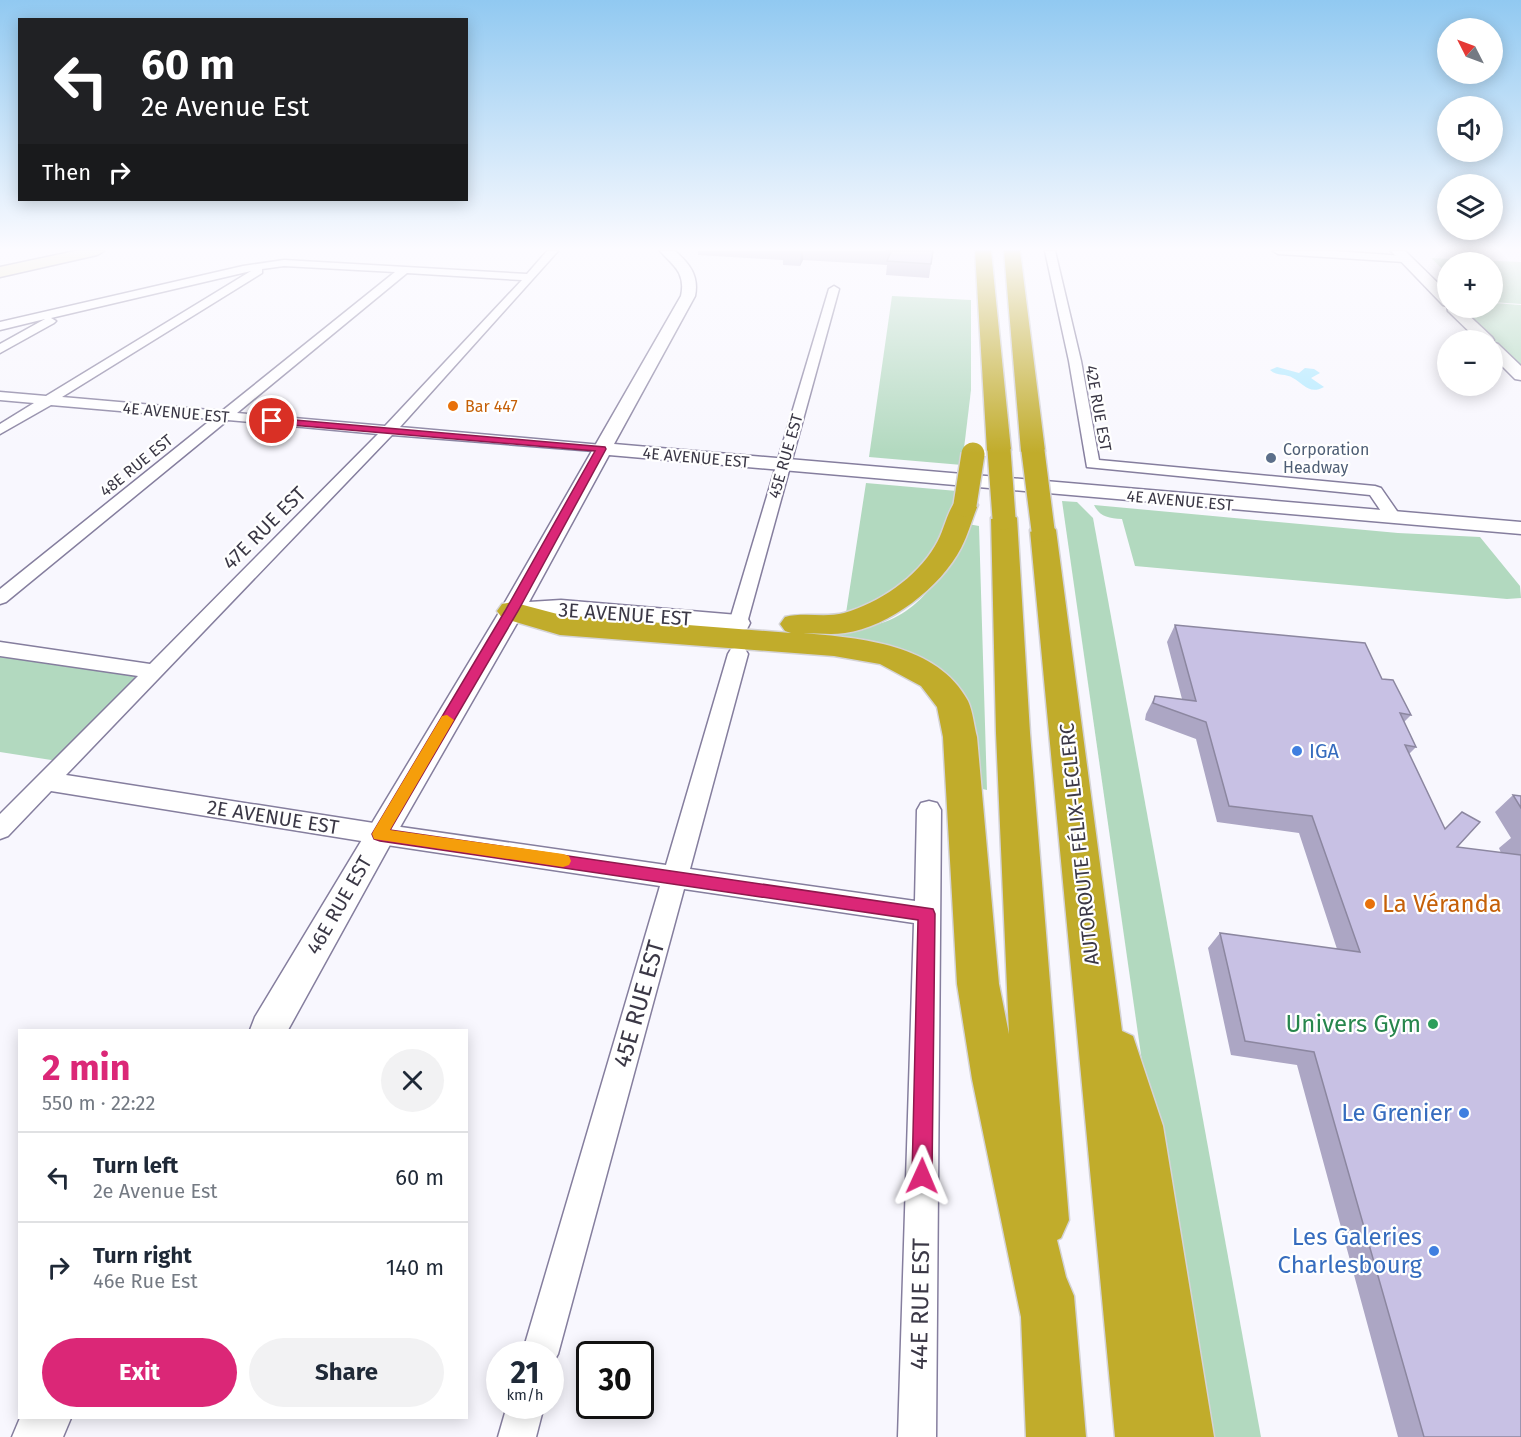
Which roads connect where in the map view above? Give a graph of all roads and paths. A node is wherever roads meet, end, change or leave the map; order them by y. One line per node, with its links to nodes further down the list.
1 (33, 318): 12 (street)
2 (55, 318): 14 (street)
3 (181, 318): 19 (street)
4 (346, 318): 20 (street, 48E RUE EST)
5 (494, 318): 22 (street, 47E RUE EST)
6 (676, 318): 23 (street, 46E RUE EST)
7 (825, 318): 25 (street, 45E RUE EST)
8 (989, 318): 17 (highway)
9 (1019, 318): 40 (highway, AUTOROUTE FÉLIX-LECLERC, bridge)
10 (1065, 318): 24 (street, 42E RUE EST)
11 (1463, 318): 13 (street)
12 (0, 326)
13 (1476, 330)
14 (0, 349)
15 (1503, 358): 16 (street)
16 (1521, 375)
17 (994, 379): 30 (highway, bridge); 42 (highway, bridge)
18 (0, 396): 19 (street, 4E AVENUE EST)
19 (47, 400): 20 (street, 4E AVENUE EST); 21 (street)
20 (224, 417): 22 (street, 4E AVENUE EST); 28 (street, 48E RUE EST)
21 (0, 430)
22 (390, 432): 23 (street, 4E AVENUE EST); 33 (street, 47E RUE EST)
23 (602, 449): 25 (street, 4E AVENUE EST); 29 (street, 46E RUE EST)
24 (1092, 464): 26 (street, 4E AVENUE EST)
25 (782, 465): 26 (street, 4E AVENUE EST); 30 (street, 45E RUE EST)
26 (1393, 517): 27 (street, 4E AVENUE EST)
27 (1521, 528)
28 (0, 598)
29 (512, 611): 30 (street, 3E AVENUE EST); 37 (street, 46E RUE EST); 42 (highway)
30 (738, 623)
31 (0, 649): 33 (street)
32 (738, 654): 38 (street, 45E RUE EST)
33 (152, 671): 34 (street, 47E RUE EST)
34 (46, 781): 36 (street, 47E RUE EST); 37 (street, 2E AVENUE EST)
35 (929, 810): 39 (street, 44E RUE EST)
36 (0, 829)
37 (380, 834): 38 (street, 2E AVENUE EST); 41 (street, 46E RUE EST)
38 (676, 877): 39 (street, 2E AVENUE EST); 43 (street, 45E RUE EST)
39 (927, 914): 48 (street, 44E RUE EST)
40 (1093, 971): 50 (highway, AUTOROUTE FÉLIX-LECLERC); 51 (highway)
41 (269, 1029)
42 (1048, 1316): 49 (highway)
43 (544, 1341)
44 (46, 1419): 46 (street)
45 (522, 1419): 47 (street)
46 (36, 1437)
47 (517, 1437)
48 (917, 1437)
49 (1056, 1437)
50 (1145, 1437)
51 (1184, 1437)

